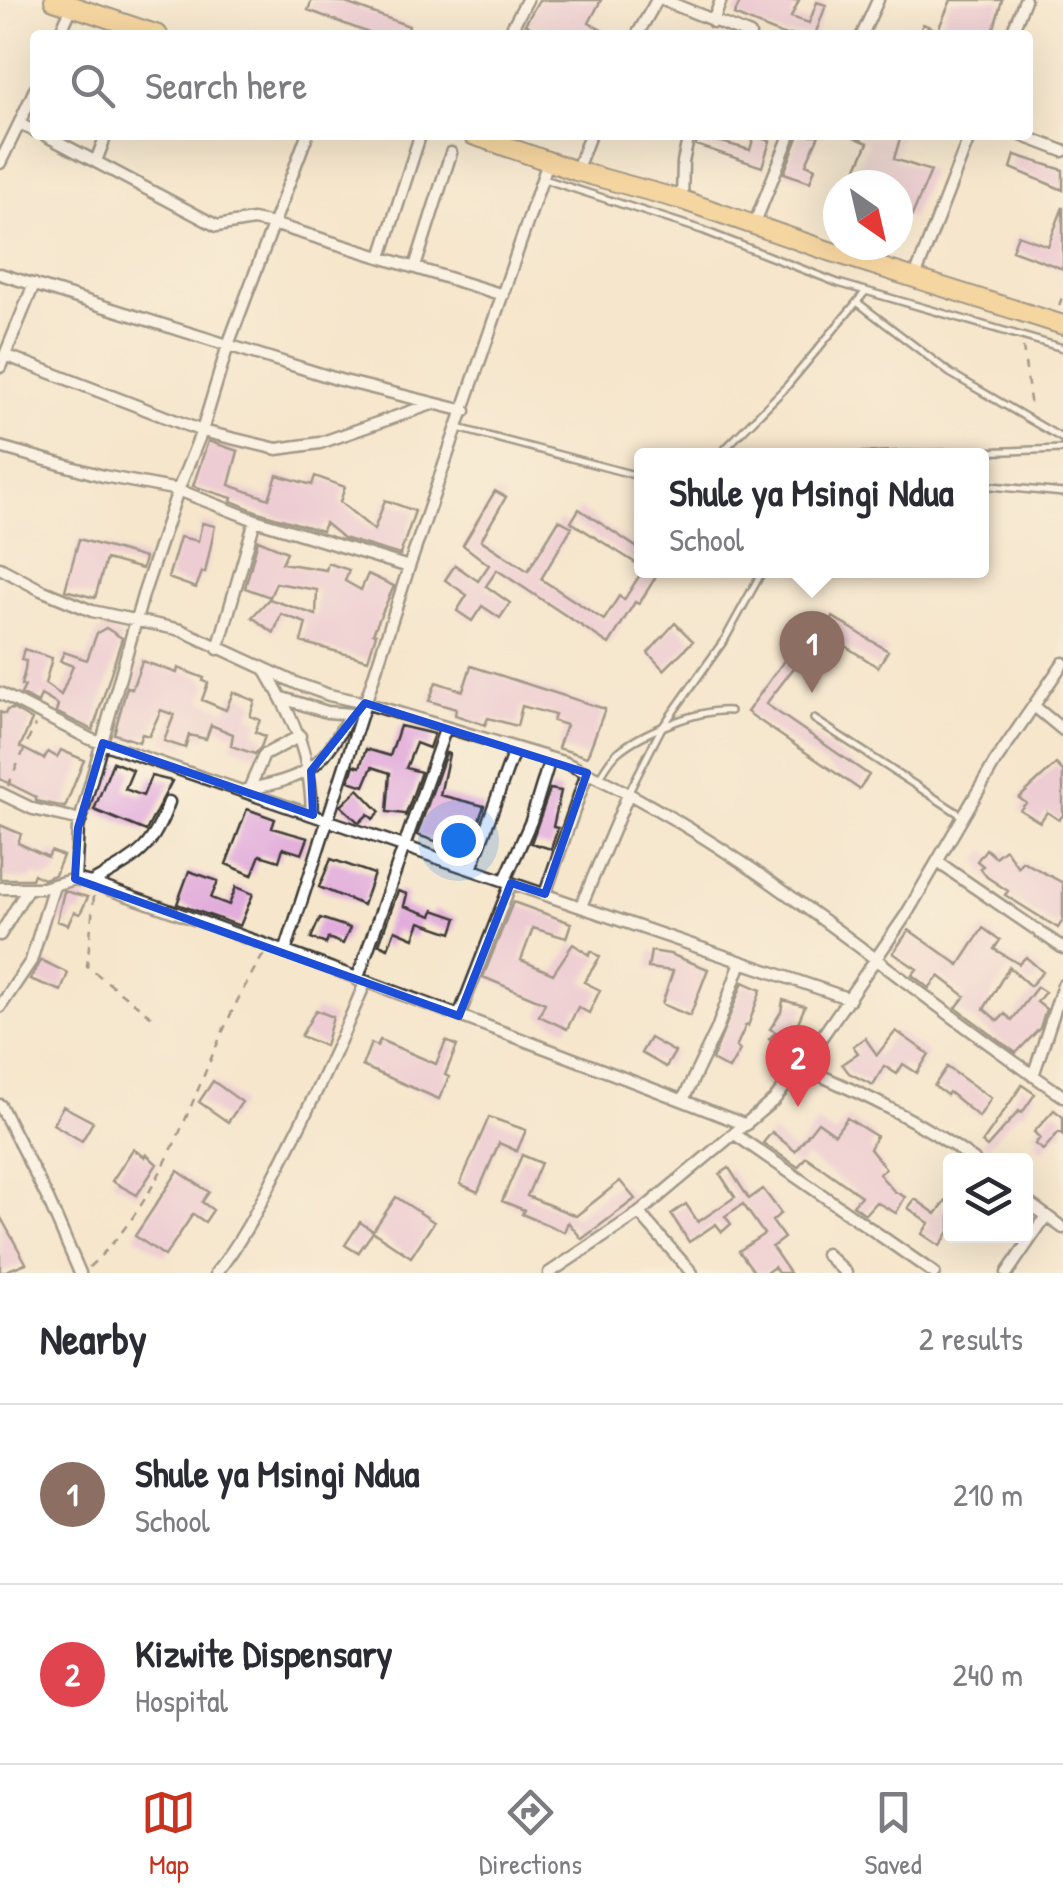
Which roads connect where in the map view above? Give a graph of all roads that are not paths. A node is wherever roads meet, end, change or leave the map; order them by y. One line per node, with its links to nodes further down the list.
1 (527, 0): 11 (street)
2 (660, 0): 8 (street); 12 (street)
3 (721, 0): 8 (street)
4 (878, 0): 14 (street)
5 (1025, 0): 15 (street)
6 (63, 3): 7 (highway); 9 (street)
7 (96, 7): 10 (highway)
8 (713, 22): 13 (street)
9 (60, 30)
10 (147, 30)
11 (511, 30)
12 (641, 30)
13 (726, 30)
14 (864, 30)
15 (1013, 30)
16 (30, 101): 17 (street)
17 (20, 124): 18 (street); 32 (street)
18 (30, 128)
19 (55, 140): 31 (street)
20 (104, 140): 31 (street)
21 (305, 140): 36 (street)
22 (419, 140): 38 (street)
23 (483, 140): 33 (highway)
24 (588, 140): 34 (street)
25 (688, 140): 35 (street)
26 (788, 140): 37 (street)
27 (968, 140): 41 (street)
28 (1033, 140): 29 (street)
29 (1063, 151)
30 (451, 153): 39 (street)
31 (96, 161): 36 (street)
32 (0, 164)
33 (545, 170): 34 (highway); 43 (lane); 44 (street)
34 (576, 171): 35 (highway)
35 (682, 200): 37 (highway)
36 (273, 224): 38 (street); 47 (street)
37 (754, 225): 41 (highway)
38 (382, 257): 39 (street)
39 (415, 268): 44 (street)
40 (0, 274): 42 (street)
41 (915, 277): 46 (highway)
42 (34, 284): 47 (street); 48 (street)
43 (866, 290): 45 (lane); 49 (lane)
44 (503, 294): 52 (street)
45 (858, 302): 55 (lane); 57 (lane)
46 (1063, 325)
47 (228, 345): 51 (street); 54 (street)
48 (4, 348): 50 (street); 54 (street)
49 (1063, 348)
50 (0, 367)
51 (434, 404): 52 (street); 54 (street)
52 (465, 411): 53 (street)
53 (458, 428): 60 (lane); 65 (street)
54 (202, 431): 62 (street)
55 (1063, 439)
56 (0, 447): 62 (street)
57 (727, 448)
58 (1063, 449): 59 (lane)
59 (989, 452)
60 (634, 475)
61 (989, 486): 63 (lane)
62 (178, 490): 64 (street); 68 (street)
63 (1063, 493)
64 (255, 520): 65 (street); 69 (street)
65 (409, 567): 75 (street)
66 (0, 568): 68 (street)
67 (759, 578): 79 (lane)
68 (136, 620): 69 (street); 82 (street)
69 (218, 648): 71 (street)
70 (1063, 663): 74 (street)
71 (266, 670): 73 (street); 75 (street)
72 (0, 692): 82 (street)
73 (282, 698): 75 (street); 81 (street)
74 (1034, 706): 80 (street); 93 (street)
75 (359, 710): 78 (street); 85 (street); 95 (street)
76 (730, 711): 79 (lane)
77 (814, 719): 93 (lane)
78 (446, 727): 83 (street); 96 (street)
79 (660, 730): 87 (lane); 90 (lane)
80 (1063, 730)
81 (300, 736): 85 (street); 88 (street)
82 (103, 743): 88 (street); 94 (street)
83 (515, 748): 84 (street); 98 (street)
84 (550, 759): 86 (street); 100 (street)
85 (311, 771): 88 (street); 92 (street)
86 (587, 772): 87 (street); 105 (street)
87 (599, 778): 90 (street)
88 (246, 790): 92 (street)
89 (2, 794): 94 (street)
90 (628, 795): 106 (street); 110 (street)
91 (169, 802): 101 (street)
92 (312, 814): 95 (street)
93 (964, 817): 97 (street)
94 (80, 820): 99 (street)
95 (328, 820): 96 (street); 109 (street)
96 (405, 846): 98 (street); 112 (street)
97 (939, 863): 108 (street); 110 (street)
98 (471, 869): 100 (street)
99 (74, 879): 101 (street); 102 (street)
100 (508, 882): 105 (street); 116 (street)
101 (94, 884): 109 (street)
102 (54, 885): 104 (street); 115 (street)
103 (0, 888): 104 (street)
104 (28, 888): 107 (street)
105 (545, 894): 106 (street)
106 (581, 906): 111 (street)
107 (0, 935)
108 (1060, 941)
109 (286, 950): 112 (street)
110 (874, 957): 114 (street); 118 (street)
111 (741, 962): 114 (street); 120 (street)
112 (361, 982): 116 (street); 131 (street)
113 (1063, 984): 118 (street)
114 (850, 999): 117 (street)
115 (0, 1007)
116 (459, 1016): 120 (street)
117 (801, 1068): 122 (street); 124 (street)
118 (1033, 1076): 119 (street)
119 (1063, 1096)
120 (683, 1100): 122 (street)
121 (0, 1104): 130 (street)
122 (746, 1125): 123 (street)
123 (736, 1135): 126 (street); 135 (street)
124 (964, 1153)
125 (1033, 1206): 127 (street)
126 (639, 1213): 132 (street); 133 (street)
127 (1046, 1216): 128 (street); 136 (street)
128 (1063, 1228)
129 (826, 1254): 134 (street)
130 (81, 1273)
131 (216, 1273)
132 (548, 1273)
133 (692, 1273)
134 (846, 1273)
135 (934, 1273)
136 (1007, 1273)

